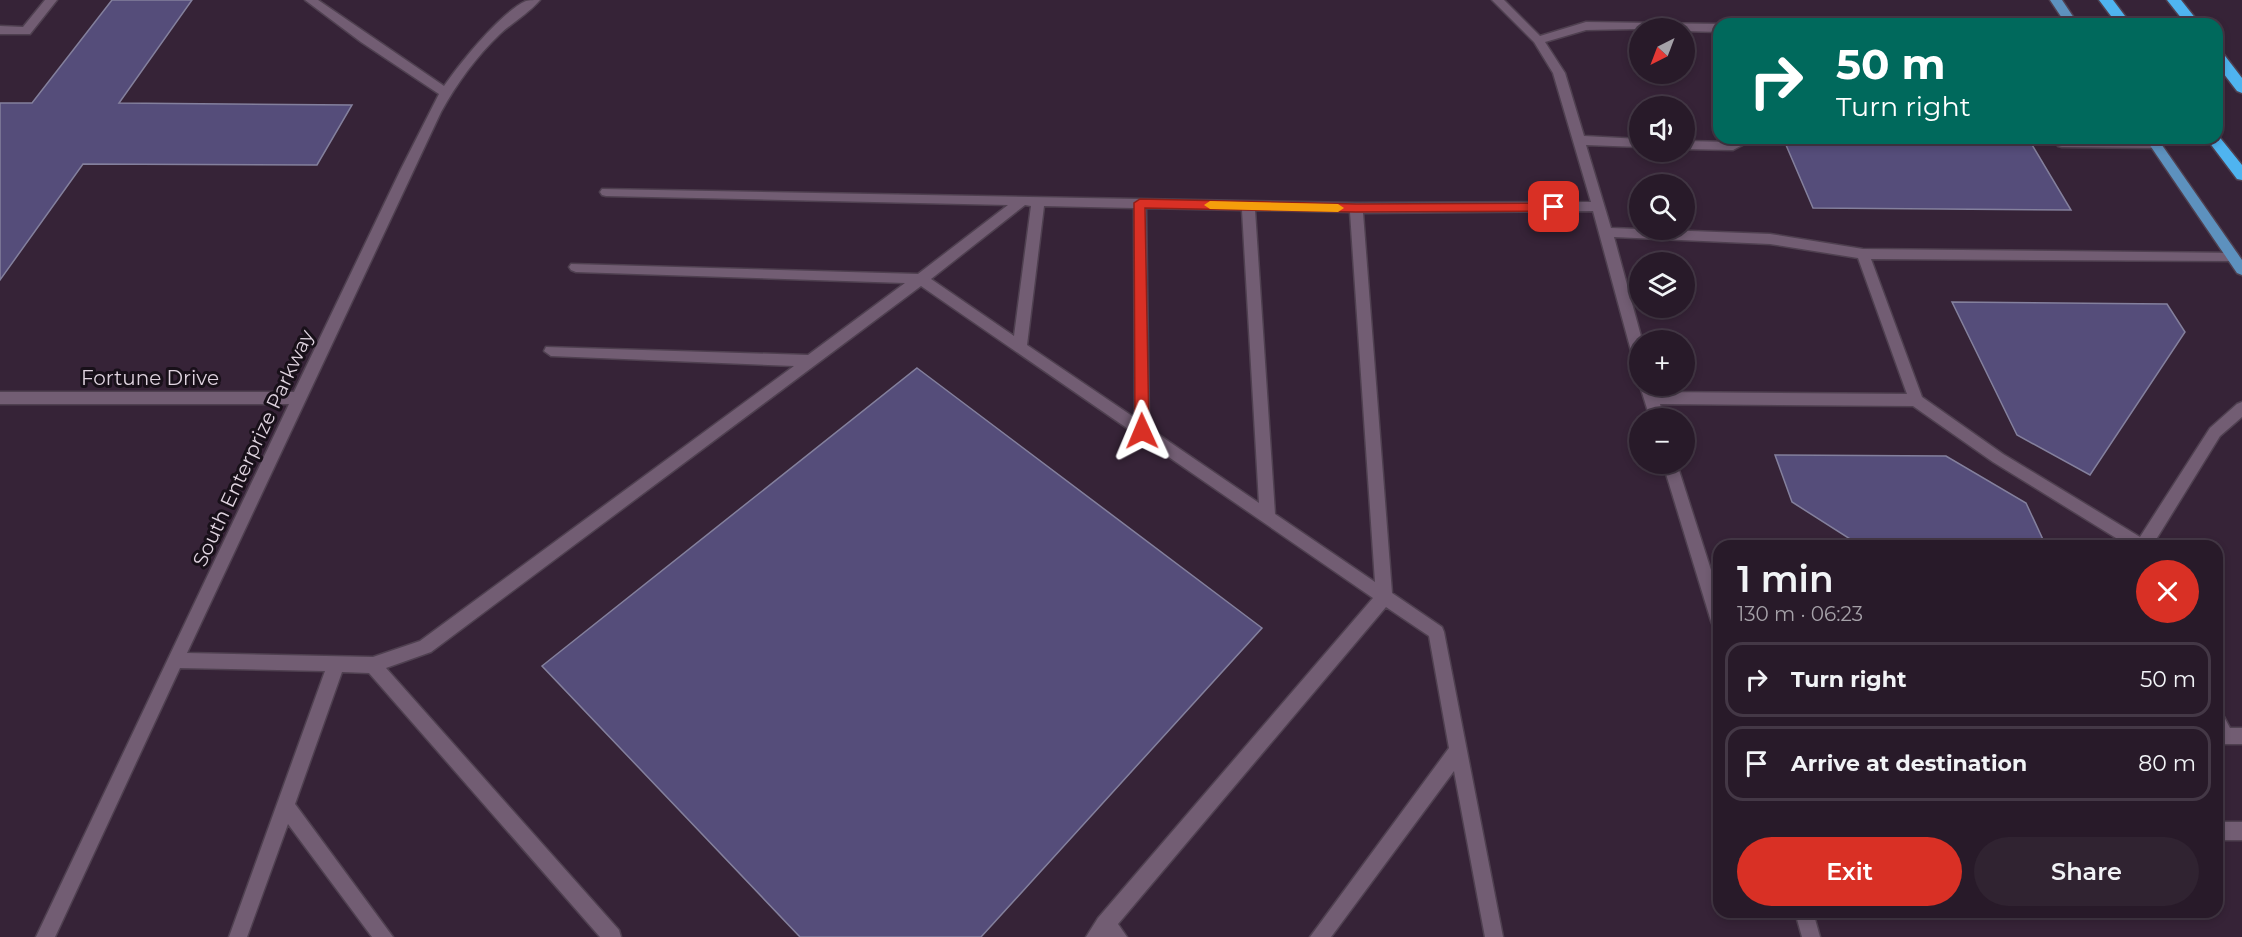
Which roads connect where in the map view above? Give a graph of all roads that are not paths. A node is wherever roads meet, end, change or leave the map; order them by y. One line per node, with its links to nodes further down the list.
1 (51, 0): 12 (street)
2 (311, 0): 16 (street)
3 (534, 0): 16 (street, South Enterprize Parkway)
4 (1498, 0): 13 (street)
5 (2056, 0): 8 (main road)
6 (2106, 0): 9 (highway)
7 (2174, 0): 10 (highway)
8 (2068, 18)
9 (2120, 18)
10 (2188, 18)
11 (1713, 28): 13 (street)
12 (0, 30)
13 (1538, 40): 17 (street)
14 (2223, 63): 15 (highway)
15 (2242, 88)
16 (446, 93): 43 (street, South Enterprize Parkway)
17 (1579, 141): 18 (street); 29 (street)
18 (1629, 143)
19 (1737, 144): 22 (street)
20 (2155, 144): 33 (main road)
21 (2218, 144): 23 (highway)
22 (1695, 145)
23 (2242, 175)
24 (606, 192): 25 (street)
25 (1022, 201): 26 (street); 36 (street)
26 (1038, 201): 27 (street); 38 (street)
27 (1140, 203): 28 (street); 46 (street)
28 (1248, 206): 30 (street); 48 (street)
29 (1599, 206): 30 (street); 31 (street)
30 (1356, 208): 51 (street)
31 (1606, 232): 32 (street); 37 (street)
32 (1863, 254): 33 (street); 44 (street)
33 (2232, 256): 35 (main road)
34 (576, 267): 36 (street)
35 (2242, 270)
36 (921, 279): 38 (street); 40 (street)
37 (1632, 330)
38 (1020, 347): 46 (street)
39 (551, 351): 40 (street)
40 (811, 361): 55 (street)
41 (1695, 393): 44 (street)
42 (0, 398): 43 (street, Fortune Drive)
43 (300, 398): 53 (street, South Enterprize Parkway)
44 (1916, 400): 49 (street)
45 (2242, 408): 50 (street)
46 (1142, 431): 48 (street)
47 (1673, 474): 52 (street)
48 (1268, 517): 51 (street)
49 (2132, 540)
50 (2146, 540)
51 (1384, 597): 56 (street); 61 (street)
52 (1713, 602)
53 (176, 660): 54 (street); 62 (street, South Enterprize Parkway)
54 (336, 664): 55 (street); 57 (street)
55 (373, 665): 65 (street)
56 (1458, 751): 66 (street); 67 (street)
57 (285, 806): 63 (street); 64 (street)
58 (2223, 831): 59 (street)
59 (2242, 831)
60 (1806, 918): 68 (street)
61 (1106, 933)
62 (45, 937)
63 (238, 937)
64 (384, 937)
65 (612, 937)
66 (1319, 937)
67 (1494, 937)
68 (1811, 937)

